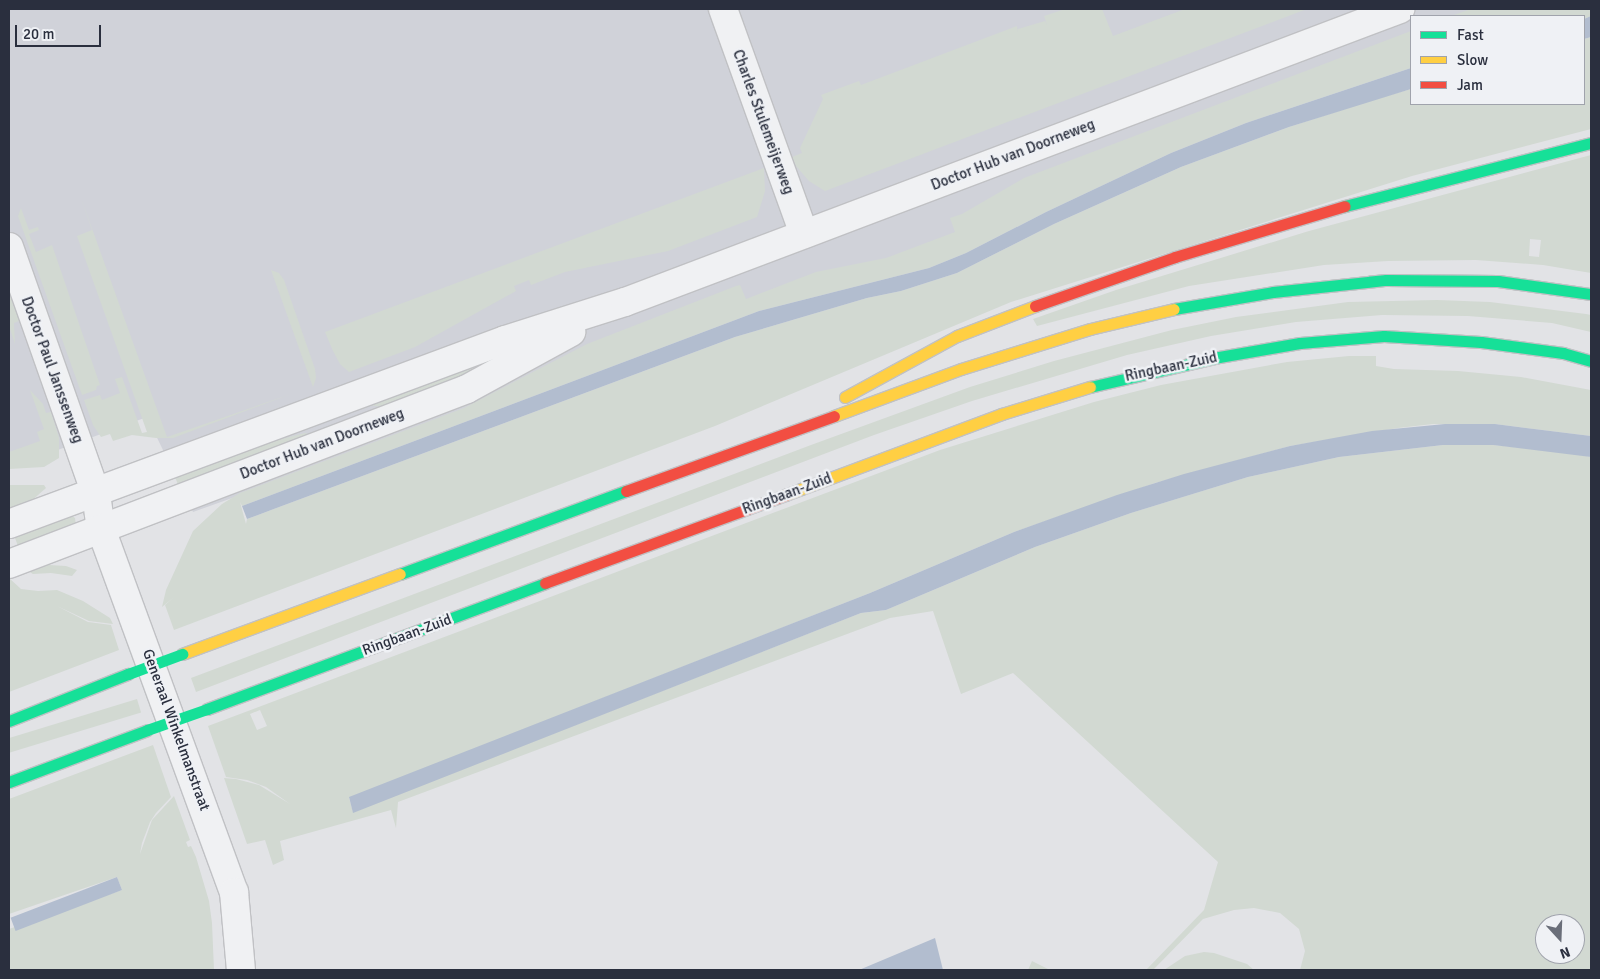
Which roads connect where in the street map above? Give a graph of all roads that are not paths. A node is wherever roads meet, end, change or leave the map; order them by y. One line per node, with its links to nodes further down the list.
1 (723, 9): 4 (street, Charles Stulemeijerweg)
2 (1400, 9): 4 (street, Doctor Hub van Doorneweg)
3 (1591, 143): 9 (main road)
4 (804, 234): 7 (street, Doctor Hub van Doorneweg)
5 (9, 247): 10 (street, Doctor Paul Janssenweg)
6 (1591, 294): 9 (main road)
7 (625, 302): 10 (street, Doctor Hub van Doorneweg); 12 (street, Doctor Hub van Doorneweg)
8 (1591, 361): 15 (main road, Ringbaan-Zuid, bridge)
9 (760, 443): 14 (main road, bridge)
10 (96, 494): 11 (street, Doctor Hub van Doorneweg); 12 (street, Generaal Winkelmanstraat)
11 (9, 524)
12 (101, 529): 13 (street, Doctor Hub van Doorneweg); 16 (street, Generaal Winkelmanstraat)
13 (9, 564)
14 (9, 721)
15 (9, 782)
16 (241, 970)

